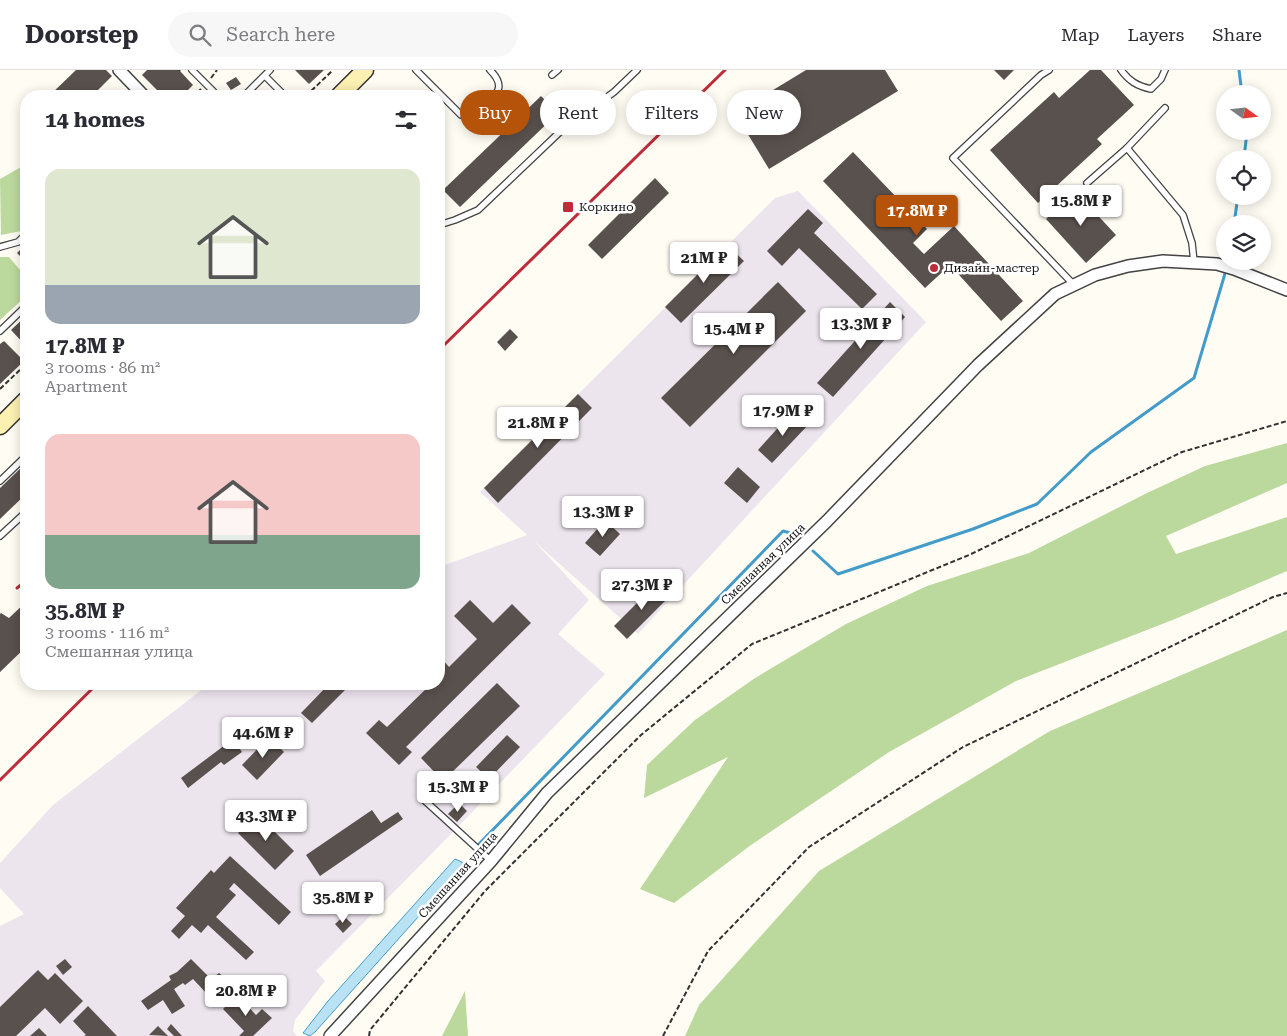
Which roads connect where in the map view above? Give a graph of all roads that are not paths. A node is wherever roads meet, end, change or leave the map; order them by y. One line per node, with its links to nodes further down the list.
1 (119, 70): 14 (street)
2 (192, 70): 15 (lane)
3 (270, 70): 12 (lane)
4 (365, 70): 18 (main road)
5 (416, 70): 19 (lane)
6 (490, 70): 20 (lane)
7 (558, 70): 13 (lane)
8 (637, 70): 24 (lane)
9 (1049, 70): 28 (lane)
10 (1121, 70): 11 (lane)
11 (1165, 70)
12 (265, 76): 16 (lane); 17 (lane)
13 (552, 76)
14 (138, 90)
15 (212, 90)
16 (250, 90)
17 (279, 90)
18 (345, 90)
19 (436, 90)
20 (445, 99)
21 (1165, 108): 22 (lane)
22 (1126, 148): 23 (lane); 27 (lane)
23 (1087, 183)
24 (445, 223)
25 (20, 240): 26 (lane)
26 (0, 247)
27 (1194, 262): 28 (street, Смешанная улица); 29 (street, Смешанная улица)
28 (1074, 285): 39 (street, Смешанная улица)
29 (1287, 290)
30 (20, 312): 31 (lane)
31 (0, 331)
32 (20, 406): 33 (main road)
33 (0, 426)
34 (20, 462): 35 (lane)
35 (0, 481)
36 (20, 518): 37 (lane)
37 (0, 536)
38 (423, 799): 39 (lane)
39 (491, 861): 40 (street, Смешанная улица)
40 (330, 1036)

